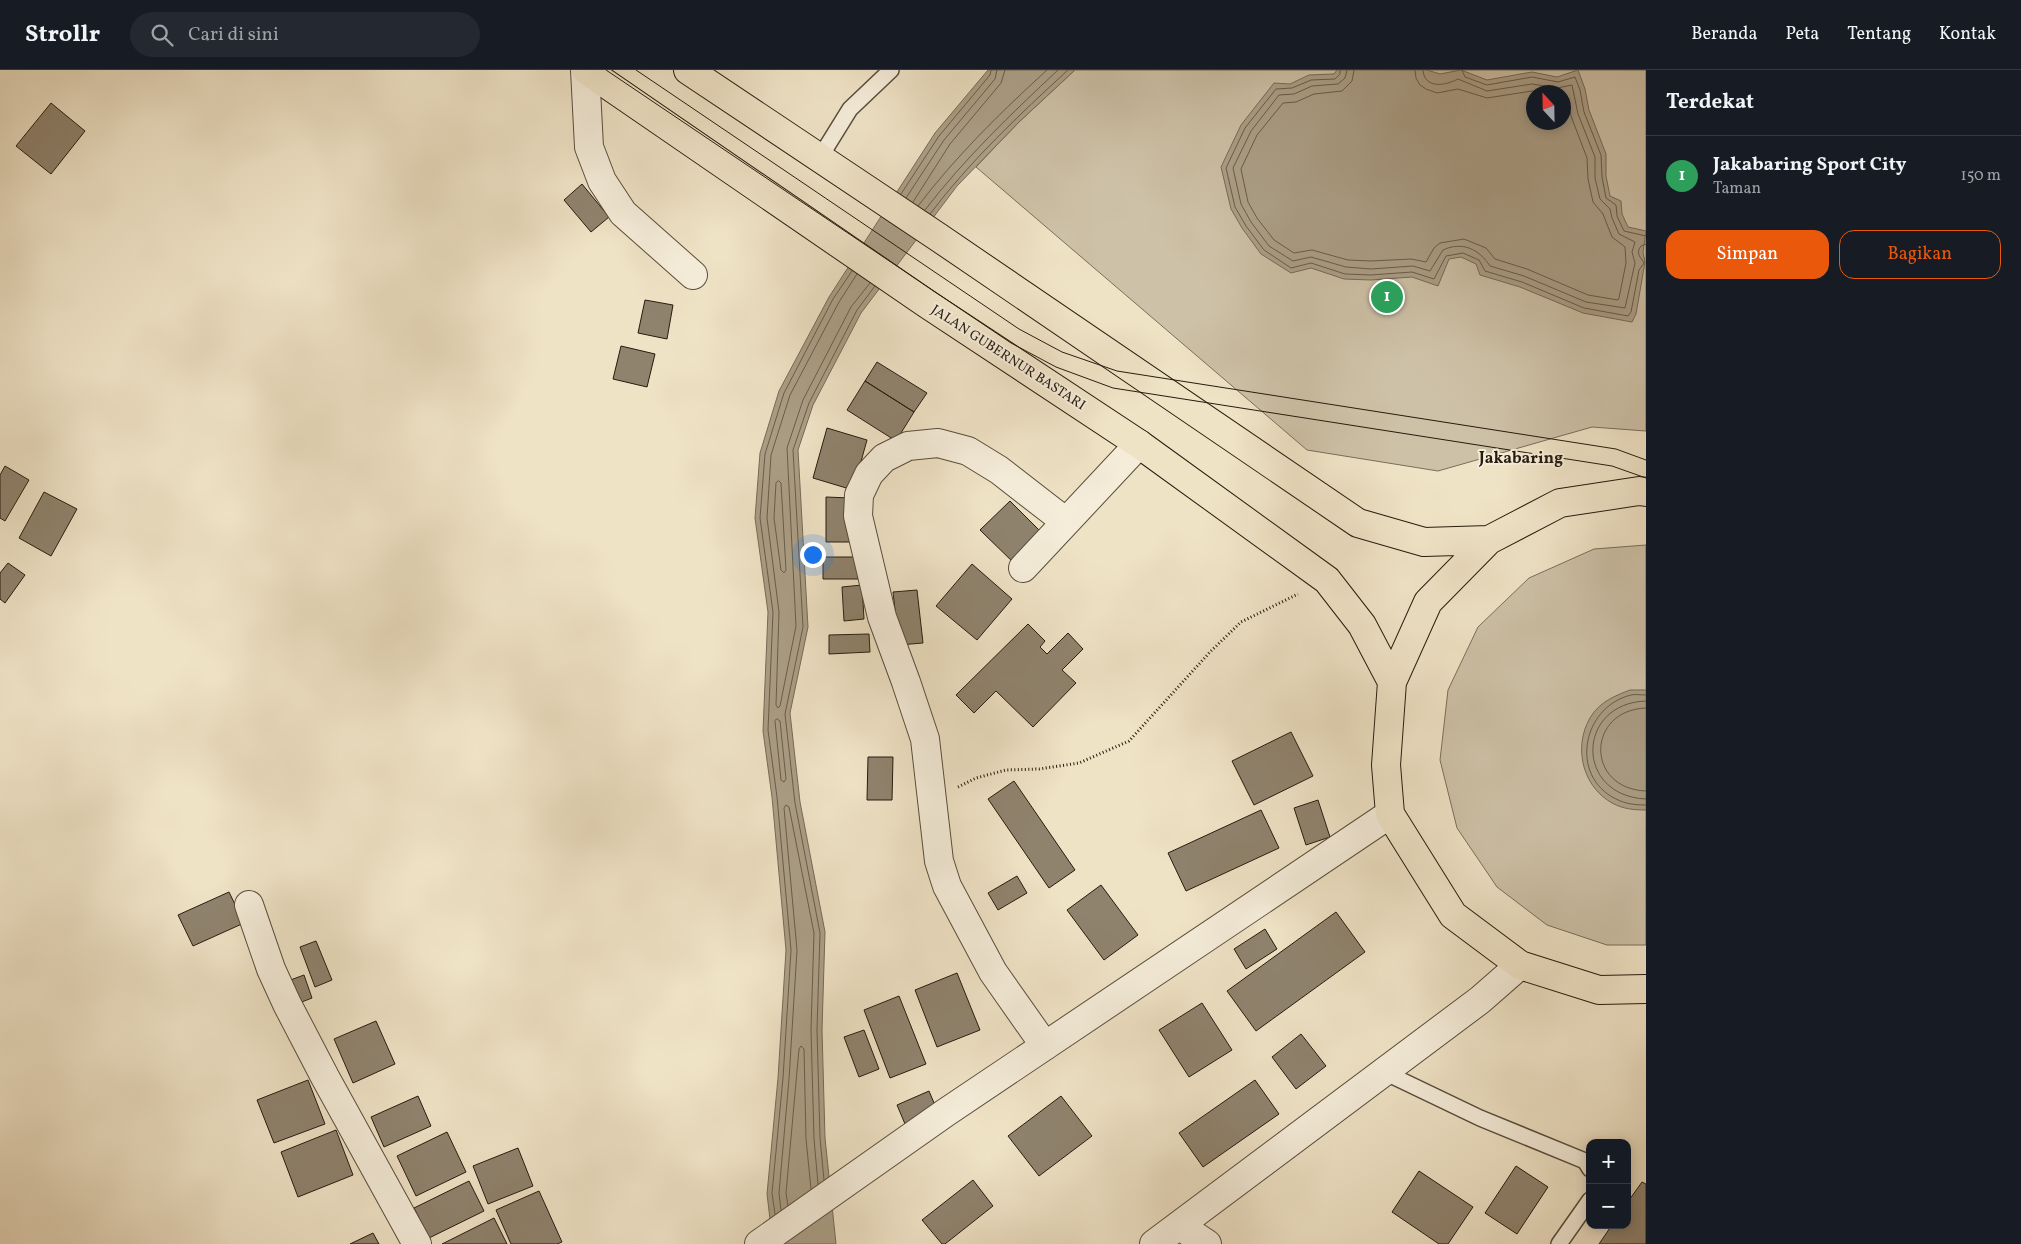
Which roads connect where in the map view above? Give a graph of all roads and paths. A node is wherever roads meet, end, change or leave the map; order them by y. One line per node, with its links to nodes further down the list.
1 (586, 70): 5 (street); 6 (highway, JALAN GUBERNUR BASTARI)
2 (688, 70): 4 (highway)
3 (891, 70): 4 (lane)
4 (819, 159): 9 (highway)
5 (692, 275)
6 (1139, 444): 8 (street); 11 (highway, JALAN GUBERNUR BASTARI)
7 (1646, 492): 9 (highway)
8 (1066, 522): 10 (street); 13 (street)
9 (1489, 540): 12 (highway)
10 (1023, 568)
11 (1327, 580): 12 (highway, JALAN GUBERNUR BASTARI); 13 (path)
12 (1392, 682): 14 (highway)
13 (933, 800): 18 (street)
14 (1390, 814): 16 (highway); 18 (street)
15 (249, 905): 23 (street)
16 (1520, 965): 17 (highway); 19 (street)
17 (1646, 989)
18 (1046, 1046): 24 (street)
19 (1384, 1072): 20 (lane); 22 (street)
20 (1586, 1162)
21 (1586, 1206): 27 (lane)
22 (1180, 1226): 25 (street); 26 (street)
23 (417, 1244)
24 (759, 1244)
25 (1154, 1244)
26 (1207, 1244)
27 (1559, 1244)

